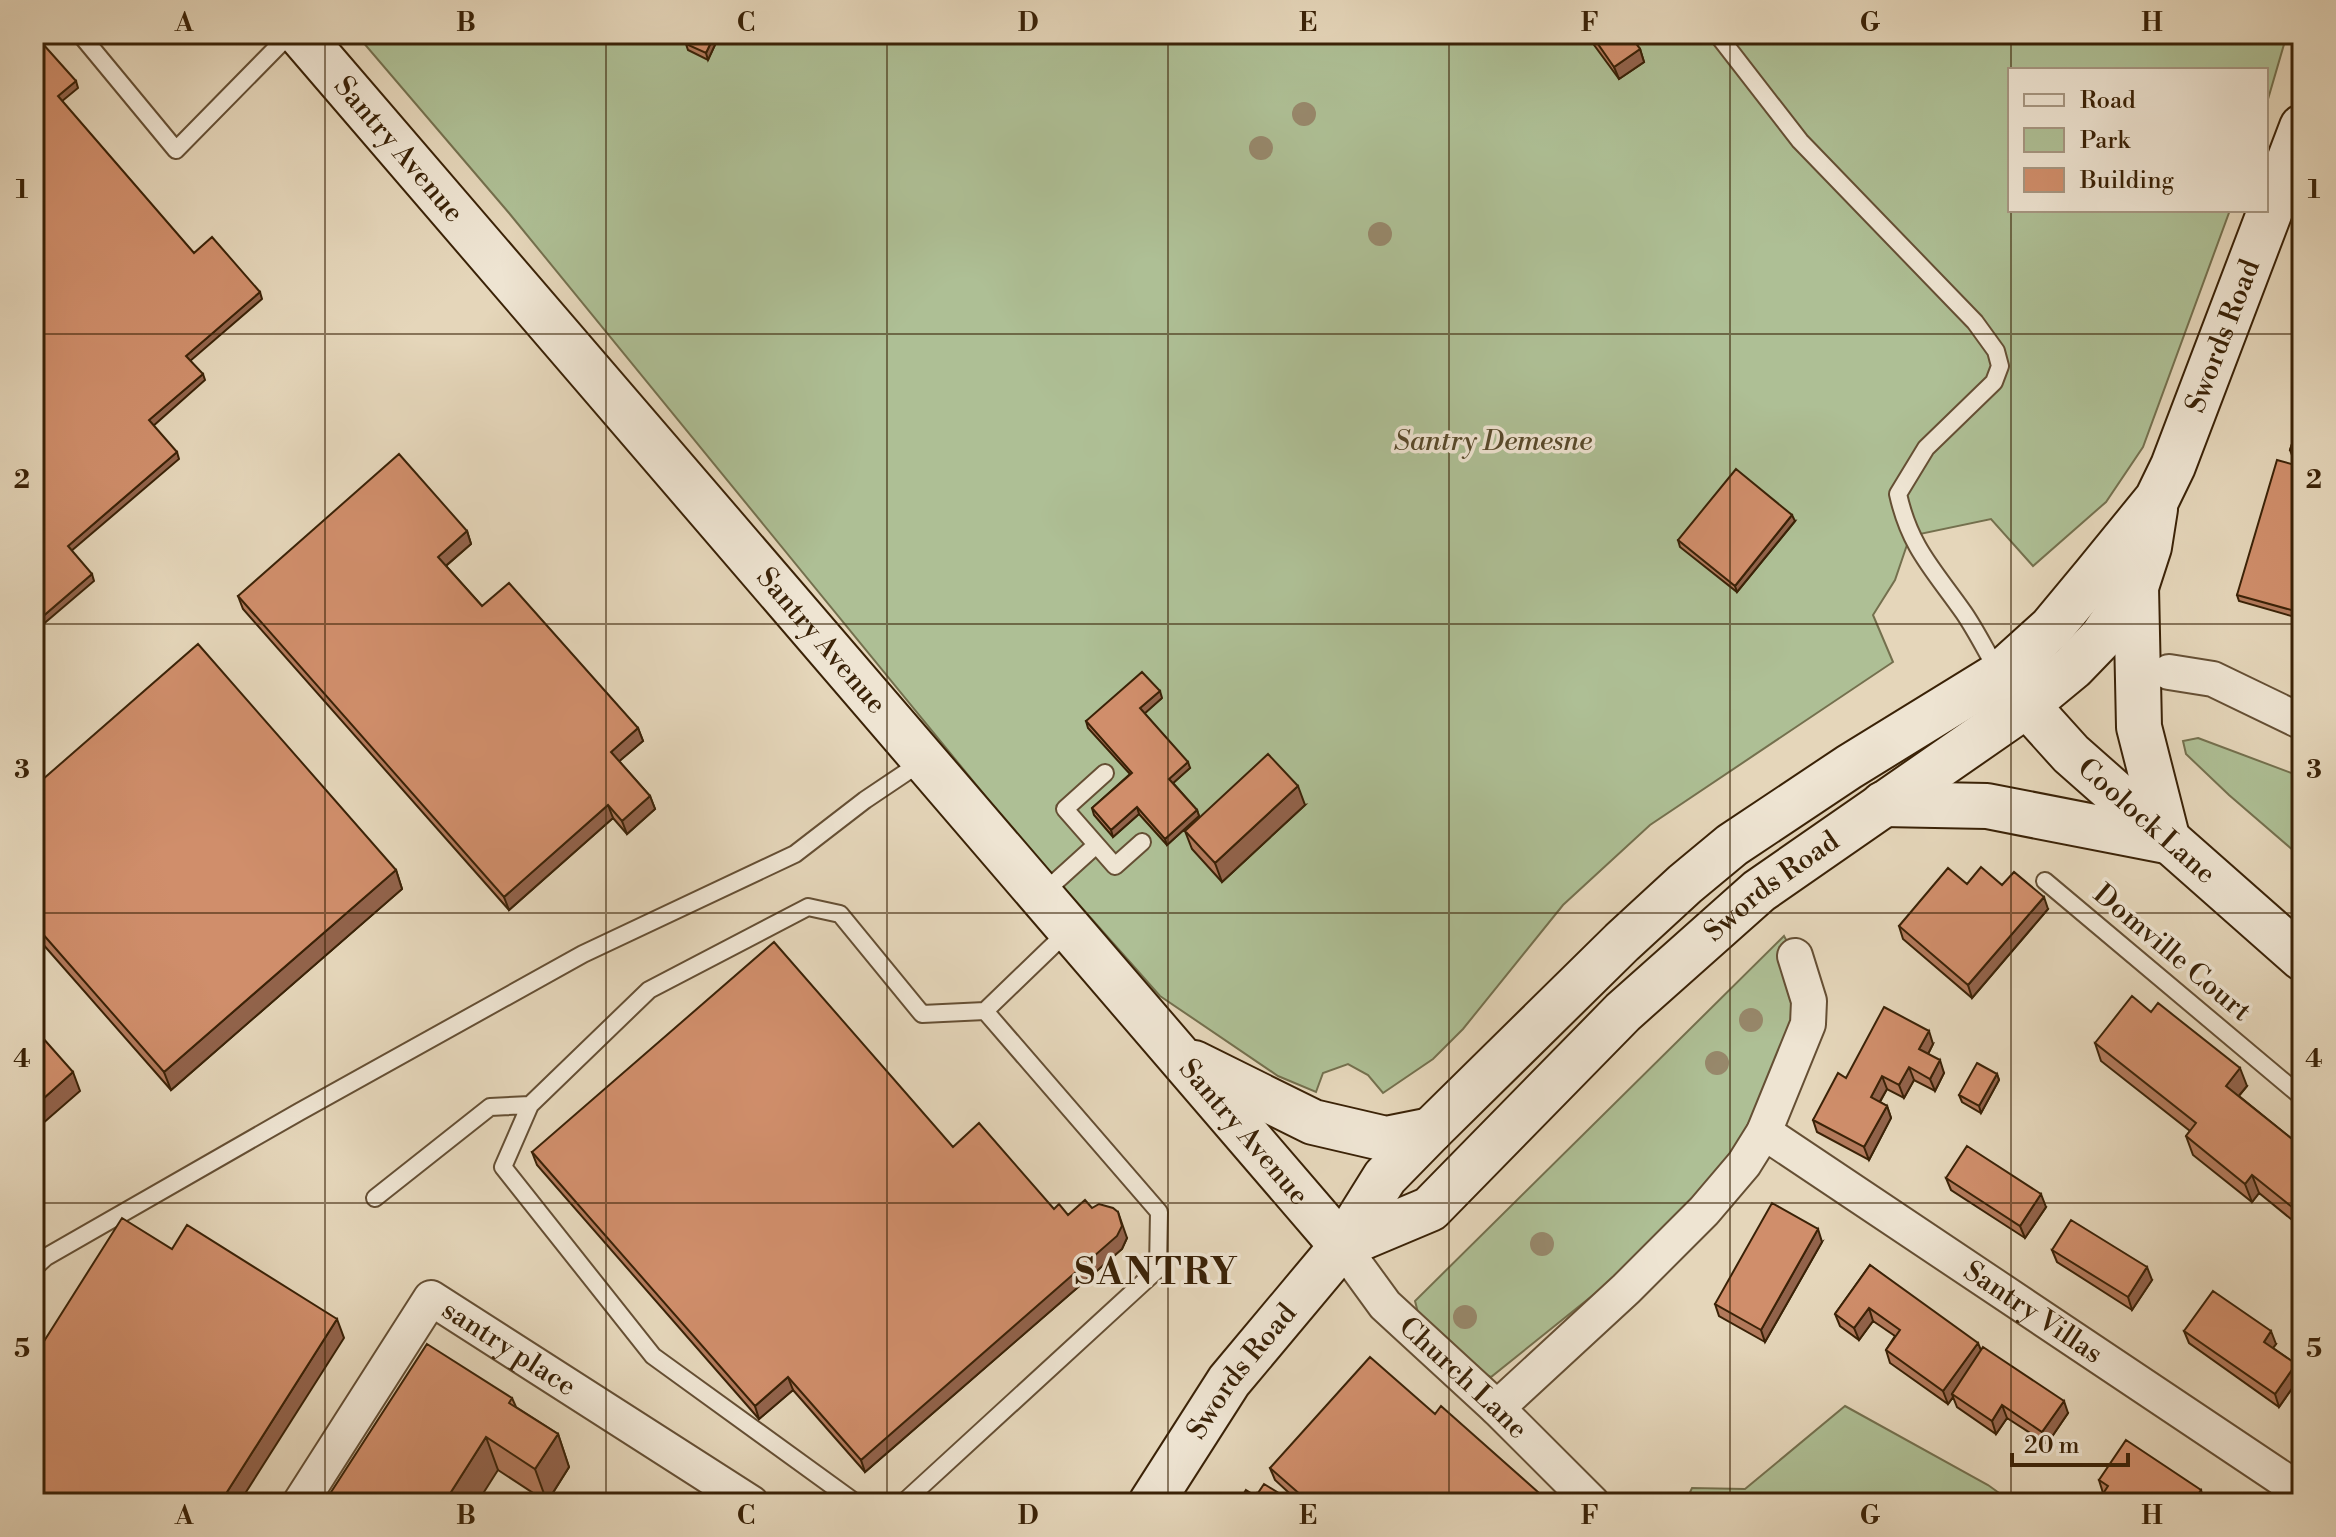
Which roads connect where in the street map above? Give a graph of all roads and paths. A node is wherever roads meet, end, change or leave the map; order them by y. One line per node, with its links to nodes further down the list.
1 (80, 34): 2 (lane)
2 (290, 34)
3 (300, 34): 11 (main road, Santry Avenue)
4 (1717, 34): 9 (lane)
5 (2302, 127): 6 (main road, Swords Road)
6 (2157, 499): 7 (main road, Swords Road); 9 (main road, Swords Road)
7 (2136, 587): 9 (main road, Swords Road); 14 (main road)
8 (2169, 672): 10 (street)
9 (2013, 690): 13 (main road, Swords Road); 14 (main road, Coolock Lane); 26 (main road, Swords Road)
10 (2302, 722)
11 (924, 760): 18 (main road, Santry Avenue); 30 (lane)
12 (1105, 773): 16 (lane)
13 (1883, 804): 14 (main road); 29 (main road, Swords Road)
14 (2168, 841): 21 (main road, Coolock Lane)
15 (1142, 842): 16 (lane)
16 (1095, 846): 18 (lane)
17 (2045, 881): 24 (lane, Domville Court)
18 (1040, 895): 19 (main road, Santry Avenue)
19 (1070, 929): 22 (lane); 23 (main road, Santry Avenue)
20 (1795, 956): 27 (street)
21 (2302, 958)
22 (985, 1011): 25 (lane); 36 (lane)
23 (1179, 1055): 26 (main road); 29 (main road, Santry Avenue)
24 (2302, 1097)
25 (530, 1105): 28 (lane); 35 (lane)
26 (1431, 1130): 29 (main road, Swords Road)
27 (1764, 1132): 31 (street); 32 (street, Santry Villas)
28 (375, 1198)
29 (1342, 1246): 31 (street, Church Lane); 37 (main road, Swords Road)
30 (34, 1268)
31 (1497, 1408): 38 (street, Church Lane)
32 (2302, 1492)
33 (300, 1503): 34 (street, santry place)
34 (751, 1503)
35 (856, 1503)
36 (903, 1503)
37 (1151, 1503)
38 (1592, 1503)

